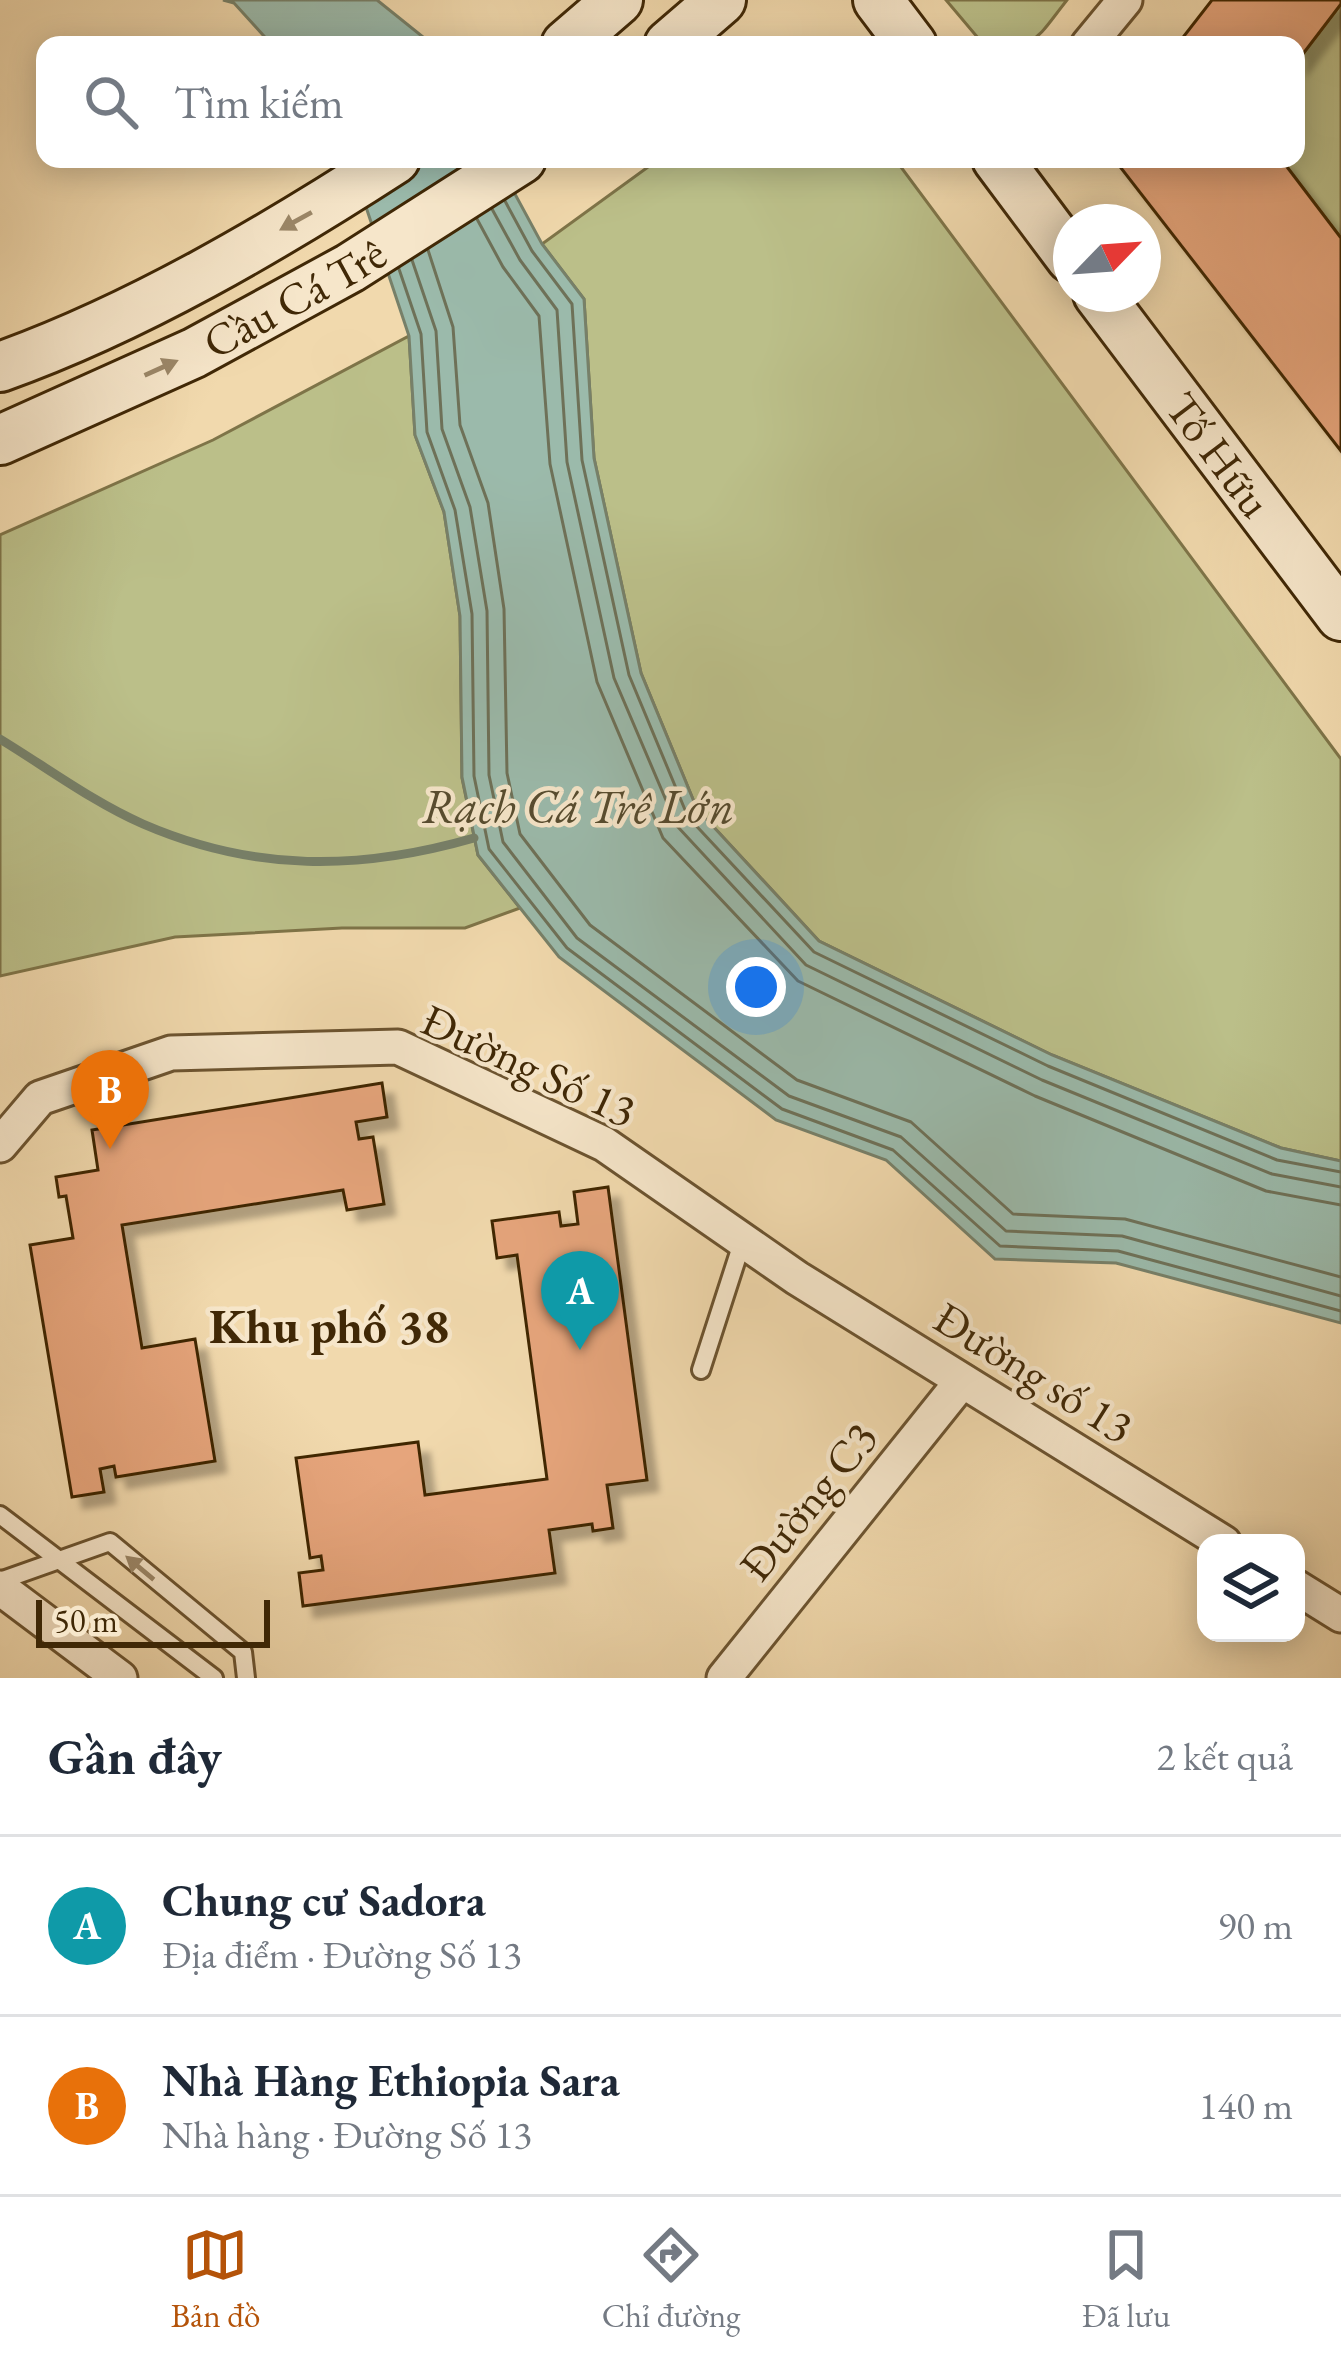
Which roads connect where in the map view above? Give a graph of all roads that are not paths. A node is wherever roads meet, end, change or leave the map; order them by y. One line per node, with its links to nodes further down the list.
1 (618, 0): 5 (main road)
2 (721, 0): 6 (main road)
3 (878, 0): 7 (main road)
4 (1125, 0): 8 (street)
5 (576, 36)
6 (679, 36)
7 (905, 36)
8 (1095, 36)
9 (381, 168): 14 (main road, Cầu Cá Trê, one-way to 14)
10 (507, 168): 15 (main road, Cầu Cá Trê, one-way to 10)
11 (1004, 168): 12 (main road)
12 (1053, 235)
13 (1111, 312): 16 (main road, Tố Hữu)
14 (8, 364)
15 (0, 440)
16 (1341, 616)
17 (0, 1145): 18 (street, Đường Số 13)
18 (743, 1240): 19 (street, Đường Số 13); 20 (lane)
19 (796, 1278): 21 (street, Đường số 13)
20 (701, 1370)
21 (962, 1381): 23 (street, Đường số 13); 31 (street, Đường C3)
22 (0, 1515): 24 (lane)
23 (1209, 1534)
24 (59, 1559): 25 (lane); 29 (lane); 30 (lane, one-way to 24)
25 (0, 1584): 28 (street)
26 (1305, 1593): 27 (street)
27 (1341, 1615)
28 (120, 1678)
29 (214, 1678)
30 (246, 1678)
31 (724, 1678)

